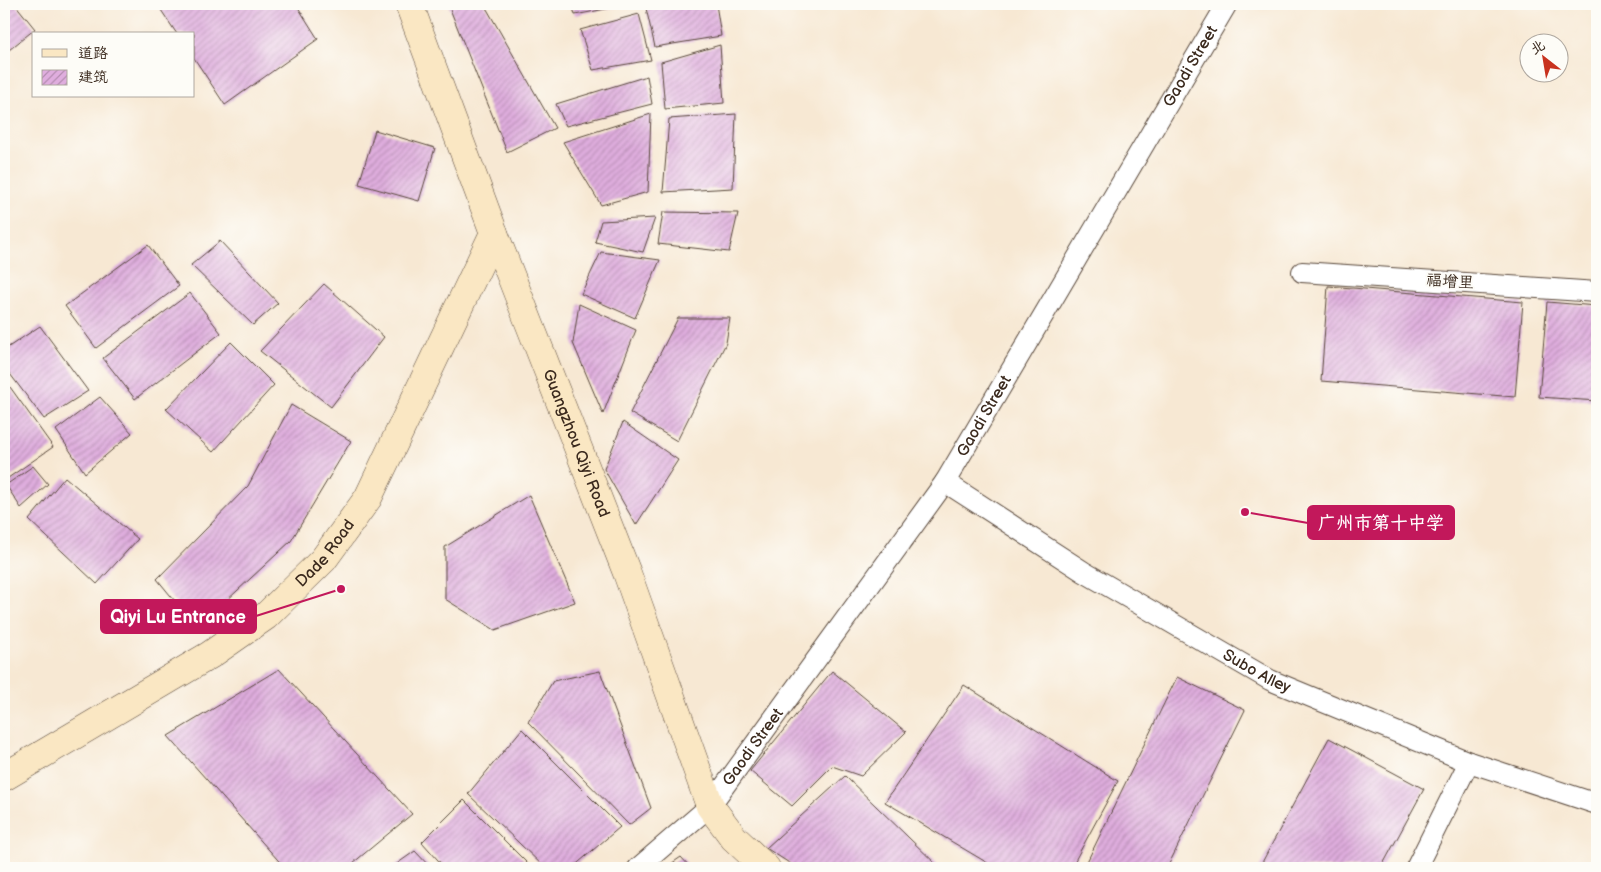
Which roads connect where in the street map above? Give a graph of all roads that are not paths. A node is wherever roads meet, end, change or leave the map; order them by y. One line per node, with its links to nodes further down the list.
1 (409, 4): 3 (main road, Guangzhou Qiyi Road)
2 (1227, 4): 6 (lane, Gaodi Street)
3 (494, 233): 8 (main road, Dade Road); 10 (main road, Guangzhou Qiyi Road)
4 (1302, 272): 5 (lane, 福增里)
5 (1597, 292)
6 (945, 482): 7 (lane, Subo Alley); 10 (lane, Gaodi Street)
7 (1469, 762): 9 (lane, Subo Alley); 13 (lane)
8 (4, 777)
9 (1597, 804)
10 (710, 806): 11 (lane, Gaodi Street); 12 (main road, Guangzhou Qiyi Road)
11 (638, 868)
12 (766, 868)
13 (1416, 868)

